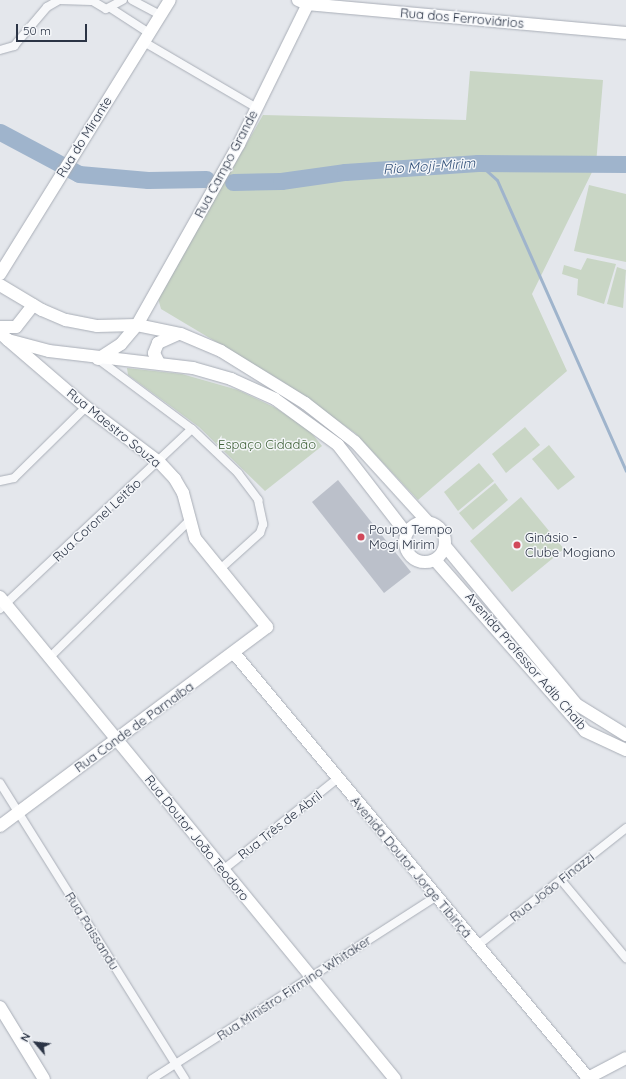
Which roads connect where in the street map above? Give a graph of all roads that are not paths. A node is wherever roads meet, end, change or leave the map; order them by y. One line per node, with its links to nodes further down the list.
1 (91, 0): 6 (street); 10 (street)
2 (123, 0): 6 (street)
3 (132, 0): 7 (street)
4 (170, 0): 7 (street, Rua do Mirante)
5 (305, 1): 8 (street, Rua dos Ferroviários); 11 (street, Rua Campo Grande)
6 (112, 9): 9 (street)
7 (160, 15): 9 (street, Rua do Mirante)
8 (626, 33)
9 (146, 37): 11 (street); 12 (street, Rua do Mirante)
10 (0, 50)
11 (257, 108): 15 (street, Rua Campo Grande)
12 (0, 274)
13 (0, 285): 14 (street)
14 (33, 305): 15 (street); 16 (street)
15 (136, 326): 17 (street); 19 (street, Rua Campo Grande)
16 (0, 327)
17 (181, 334): 20 (street); 26 (street)
18 (4, 337): 19 (street); 21 (street, Rua Maestro Souza)
19 (98, 359): 20 (street); 22 (street)
20 (158, 363): 27 (street)
21 (86, 407): 23 (street, Rua Maestro Souza); 24 (street)
22 (192, 429): 23 (street, Rua Coronel Leitão); 30 (street)
23 (159, 462): 25 (street, Rua Maestro Souza); 31 (street, Rua Coronel Leitão)
24 (0, 480)
25 (189, 521): 30 (street, Rua Maestro Souza); 34 (street)
26 (427, 521): 27 (street); 28 (street)
27 (406, 533): 29 (street)
28 (445, 546): 29 (street); 35 (street, Avenida Professor Adib Chaib)
29 (435, 560): 37 (street, Avenida Professor Adib Chaib)
30 (219, 570): 32 (street, Rua Maestro Souza)
31 (2, 604): 34 (street, Rua Doutor João Teodoro)
32 (267, 627): 33 (street, Rua Conde de Parnaíba)
33 (234, 654): 36 (street, Rua Conde de Parnaíba); 38 (street, Avenida Doutor Jorge Tibiriçá)
34 (49, 658): 36 (street, Rua Doutor João Teodoro)
35 (626, 735)
36 (118, 739): 40 (street, Rua Conde de Parnaíba); 43 (street, Rua Doutor João Teodoro)
37 (626, 750)
38 (337, 779): 43 (street, Rua Três de Abril); 45 (street, Avenida Doutor Jorge Tibiriçá)
39 (0, 783): 40 (street, Rua Paissandu)
40 (19, 813): 41 (street, Rua Conde de Parnaíba); 51 (street, Rua Paissandu)
41 (0, 826)
42 (626, 828): 44 (street, Rua João Finazzi)
43 (223, 870): 48 (street, Rua Doutor João Teodoro)
44 (561, 880): 46 (street, Rua João Finazzi); 47 (street)
45 (435, 897): 46 (street, Avenida Doutor Jorge Tibiriçá); 48 (street, Rua Ministro Firmino Whitaker)
46 (478, 945): 56 (street, Avenida Doutor Jorge Tibiriçá)
47 (626, 958)
48 (310, 977): 51 (street, Rua Ministro Firmino Whitaker); 55 (street, Rua Doutor João Teodoro)
49 (0, 1007): 52 (street)
50 (626, 1058): 56 (street)
51 (175, 1064): 53 (street, Rua Ministro Firmino Whitaker); 54 (street, Rua Paissandu)
52 (44, 1079)
53 (152, 1079)
54 (185, 1079)
55 (395, 1079)
56 (588, 1079)

